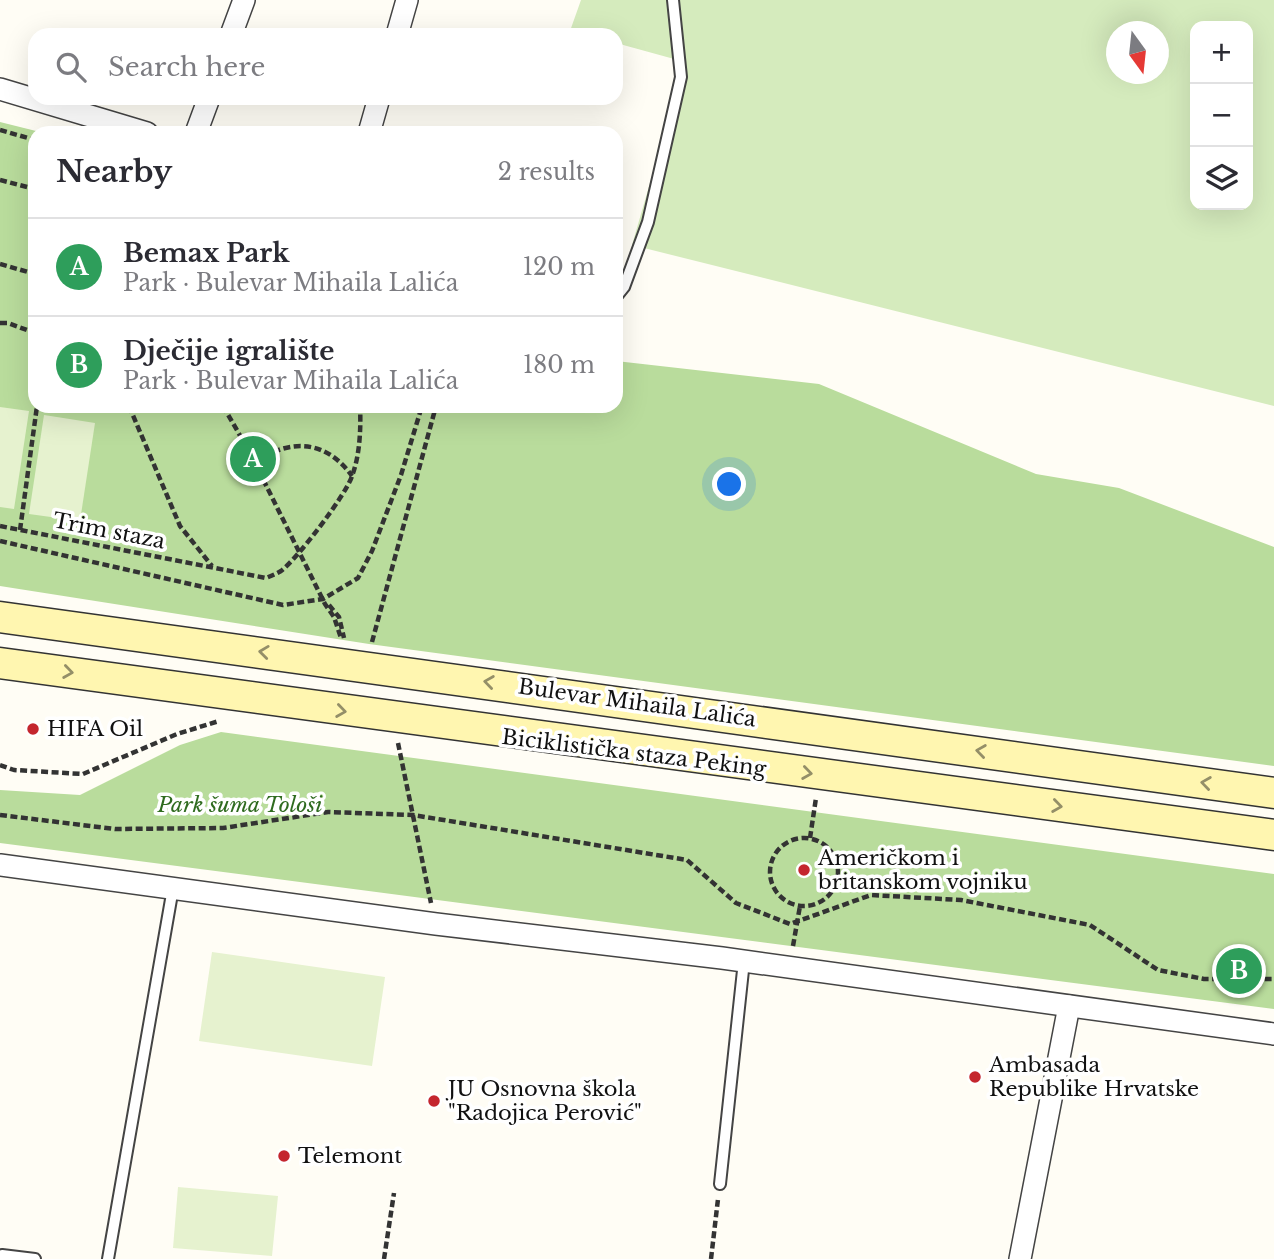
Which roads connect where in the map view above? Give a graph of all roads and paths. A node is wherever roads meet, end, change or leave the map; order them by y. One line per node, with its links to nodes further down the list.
1 (244, 0): 4 (street)
2 (407, 0): 5 (street)
3 (673, 0): 20 (lane)
4 (234, 28)
5 (399, 28)
6 (0, 89): 7 (street)
7 (28, 97)
8 (53, 105): 11 (street)
9 (206, 105): 12 (street)
10 (377, 105): 13 (street)
11 (124, 126)
12 (198, 126)
13 (371, 126)
14 (0, 130): 15 (path)
15 (28, 138)
16 (0, 180): 17 (path)
17 (28, 187)
18 (0, 264): 19 (path)
19 (28, 272)
20 (623, 288)
21 (0, 323): 22 (path)
22 (28, 330)
23 (36, 413): 32 (path)
24 (132, 413): 35 (path, Trim staza)
25 (227, 413): 29 (path)
26 (360, 413): 30 (path, Trim staza)
27 (420, 413): 36 (path)
28 (434, 413): 40 (path)
29 (254, 462): 30 (path); 34 (path)
30 (352, 476): 34 (path, Trim staza)
31 (0, 526): 32 (path, Trim staza)
32 (20, 530): 35 (path, Trim staza)
33 (0, 541): 36 (path)
34 (299, 550): 35 (path, Trim staza); 36 (path)
35 (212, 566)
36 (323, 599): 38 (path); 39 (path)
37 (0, 617): 46 (main road, Bulevar Mihaila Lalića, one-way to 37)
38 (341, 638)
39 (346, 643)
40 (370, 648)
41 (0, 663): 49 (main road, one-way to 49)
42 (229, 719): 44 (path)
43 (410, 740): 48 (path)
44 (0, 765)
45 (806, 791): 50 (path)
46 (1274, 793)
47 (0, 815): 48 (path)
48 (413, 815): 54 (path); 57 (path)
49 (1274, 835)
50 (810, 838): 53 (path); 53 (path)
51 (0, 865): 52 (street)
52 (173, 888): 54 (street); 64 (lane)
53 (800, 906): 55 (path)
54 (436, 924): 56 (street)
55 (792, 952)
56 (744, 961): 58 (street); 60 (lane)
57 (1274, 979)
58 (1069, 1006): 59 (street); 67 (street)
59 (1274, 1034)
60 (720, 1184): 66 (path)
61 (394, 1194): 65 (path)
62 (2, 1255): 63 (lane)
63 (35, 1259)
64 (108, 1259)
65 (384, 1259)
66 (711, 1259)
67 (1020, 1259)

